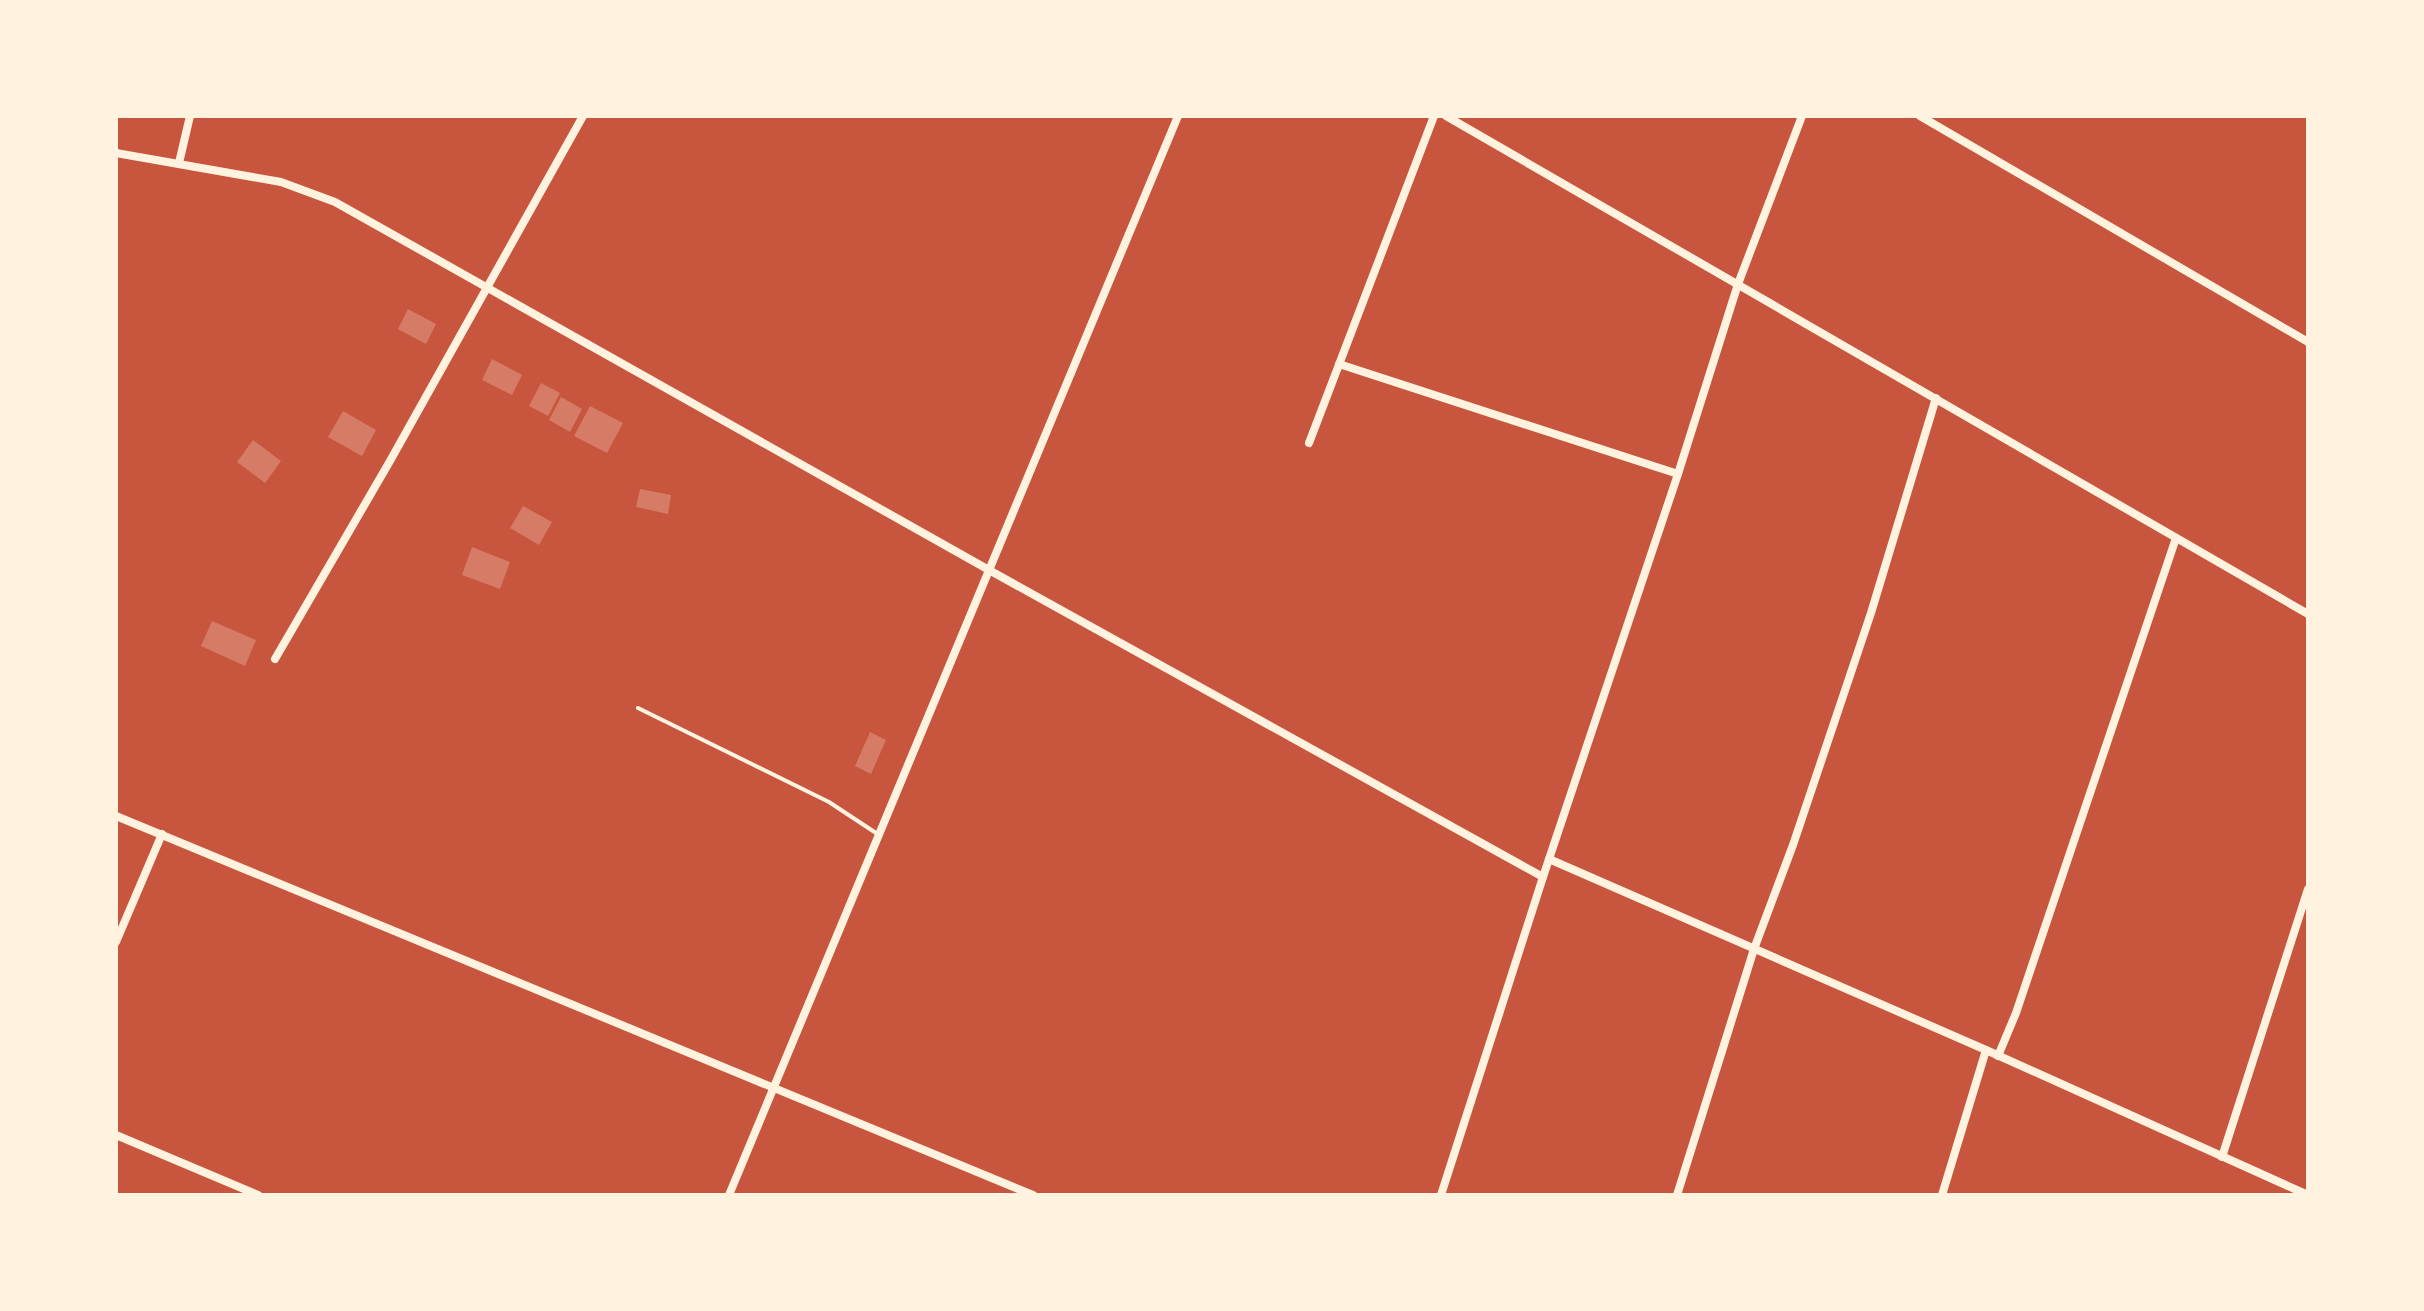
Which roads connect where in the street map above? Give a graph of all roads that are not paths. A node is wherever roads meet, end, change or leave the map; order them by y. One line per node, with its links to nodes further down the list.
1 (190, 116): 9 (street)
2 (583, 116): 11 (street)
3 (1178, 116): 18 (street)
4 (1434, 116): 13 (street)
5 (1446, 116): 10 (street)
6 (1802, 116): 10 (street)
7 (1920, 116): 12 (street)
8 (116, 153): 9 (street)
9 (179, 163): 11 (street)
10 (1738, 284): 14 (street); 16 (street)
11 (486, 287): 18 (street); 20 (street)
12 (2308, 342)
13 (1339, 364): 15 (street); 16 (street)
14 (1936, 398): 17 (street); 29 (street)
15 (1309, 443)
16 (1678, 474): 25 (street)
17 (2176, 538): 19 (street); 31 (street)
18 (989, 570): 24 (street); 26 (street)
19 (2308, 614)
20 (275, 659)
21 (638, 708): 24 (lane)
22 (116, 816): 23 (street)
23 (162, 834): 28 (street); 32 (street)
24 (881, 836): 32 (street)
25 (1549, 859): 26 (street); 29 (street)
26 (1543, 877): 38 (street)
27 (2308, 889): 34 (street)
28 (116, 942)
29 (1754, 949): 30 (street); 39 (street)
30 (1986, 1050): 31 (street); 40 (street)
31 (1998, 1056): 34 (street)
32 (773, 1088): 36 (street); 37 (street)
33 (116, 1135): 35 (street)
34 (2222, 1157): 41 (street)
35 (258, 1195)
36 (729, 1195)
37 (1033, 1195)
38 (1441, 1195)
39 (1677, 1195)
40 (1942, 1195)
41 (2308, 1195)

